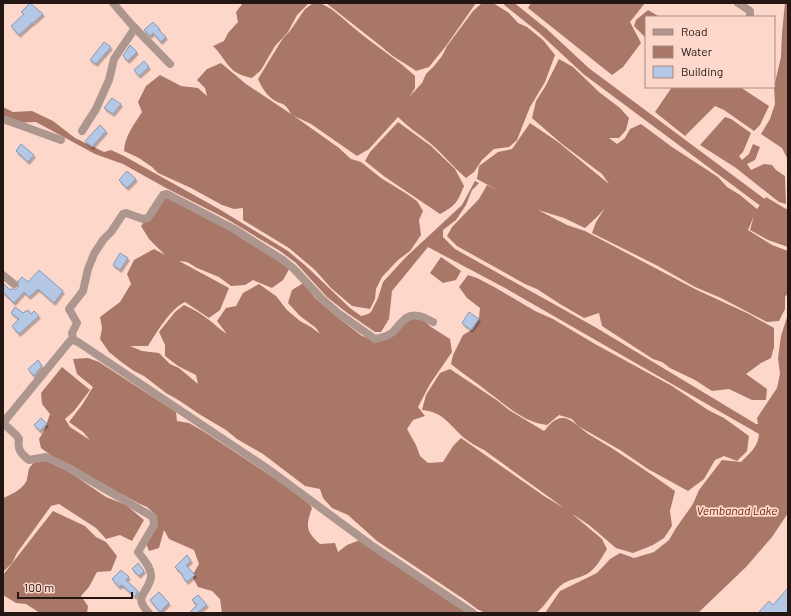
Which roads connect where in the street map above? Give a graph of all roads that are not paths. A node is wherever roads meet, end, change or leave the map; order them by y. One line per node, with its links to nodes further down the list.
1 (113, 3): 4 (street)
2 (738, 3): 3 (street)
3 (750, 16)
4 (135, 28): 5 (street); 7 (street)
5 (170, 64)
6 (3, 118): 8 (street)
7 (82, 131)
8 (60, 140)
9 (3, 275): 10 (street)
10 (14, 284)
11 (433, 322): 12 (street)
12 (73, 340): 13 (street); 15 (street)
13 (3, 423): 14 (street)
14 (149, 613)
15 (473, 613)

